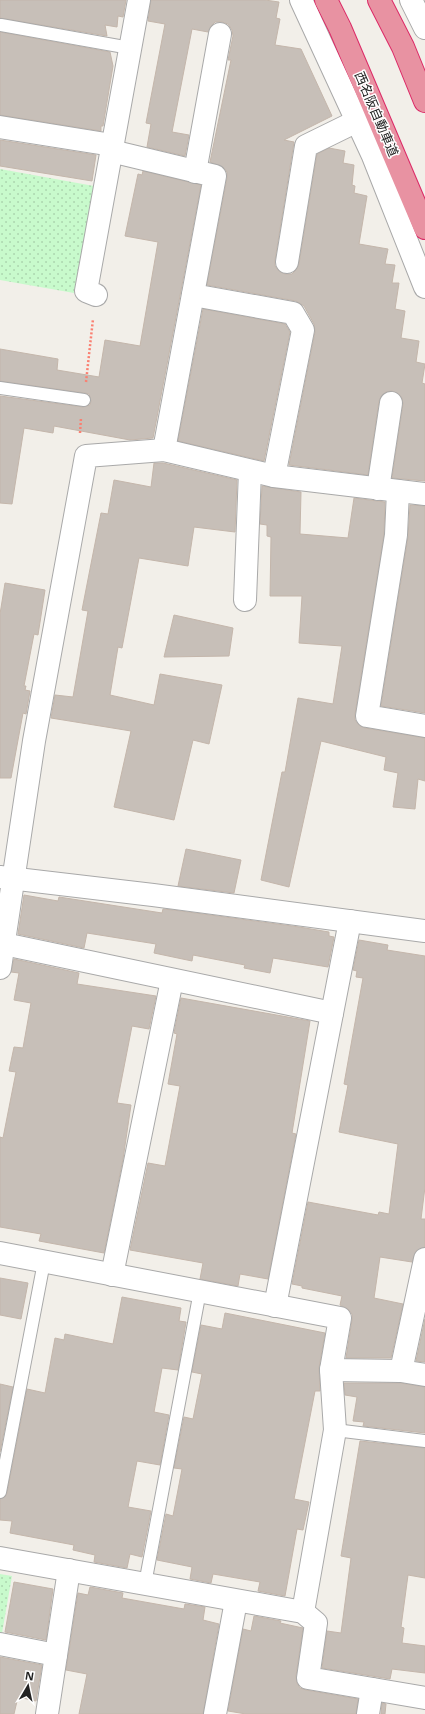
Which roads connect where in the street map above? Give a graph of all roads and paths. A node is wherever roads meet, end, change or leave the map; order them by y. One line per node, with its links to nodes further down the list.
1 (139, 0): 9 (street)
2 (302, 0): 11 (street)
3 (326, 0): 15 (highway, 西名阪自動車道)
4 (379, 0): 10 (highway)
5 (412, 0): 7 (street)
6 (2, 25): 9 (lane)
7 (425, 28)
8 (220, 34): 14 (street)
9 (130, 48): 13 (street)
10 (425, 101)
11 (357, 121): 16 (street); 17 (street)
12 (0, 127): 13 (street)
13 (112, 148): 14 (street); 18 (street)
14 (195, 172): 19 (street)
15 (425, 228)
16 (287, 262)
17 (425, 287)
18 (96, 295): 21 (path)
19 (192, 295): 23 (street); 26 (street)
20 (0, 388): 21 (lane)
21 (84, 400): 24 (path)
22 (390, 403): 27 (street)
23 (164, 450): 24 (street); 25 (street)
24 (86, 456): 31 (street)
25 (250, 471): 26 (street); 29 (street)
26 (274, 476): 27 (street)
27 (388, 490): 28 (street); 30 (street)
28 (425, 494)
29 (245, 600)
30 (425, 726)
31 (7, 877): 32 (street); 34 (street)
32 (350, 921): 33 (street); 37 (street)
33 (425, 931)
34 (4, 944): 35 (street); 36 (street)
35 (0, 968)
36 (172, 980): 37 (street); 41 (street)
37 (332, 1013): 43 (street)
38 (0, 1254): 40 (street)
39 (425, 1259): 45 (street)
40 (44, 1262): 41 (street); 49 (lane)
41 (112, 1275): 42 (street)
42 (200, 1292): 43 (street); 52 (lane)
43 (275, 1306): 44 (street)
44 (331, 1370): 45 (street); 47 (street)
45 (400, 1371): 46 (street)
46 (425, 1375)
47 (335, 1430): 48 (lane); 54 (street)
48 (425, 1441)
49 (0, 1492)
50 (0, 1558): 51 (street)
51 (69, 1570): 52 (street); 56 (street)
52 (145, 1584): 53 (street)
53 (236, 1601): 54 (street); 60 (street)
54 (303, 1612): 57 (street)
55 (0, 1644): 56 (street)
56 (56, 1655): 59 (street)
57 (372, 1689): 58 (street); 61 (street)
58 (425, 1698)
59 (47, 1714)
60 (215, 1714)
61 (368, 1714)

